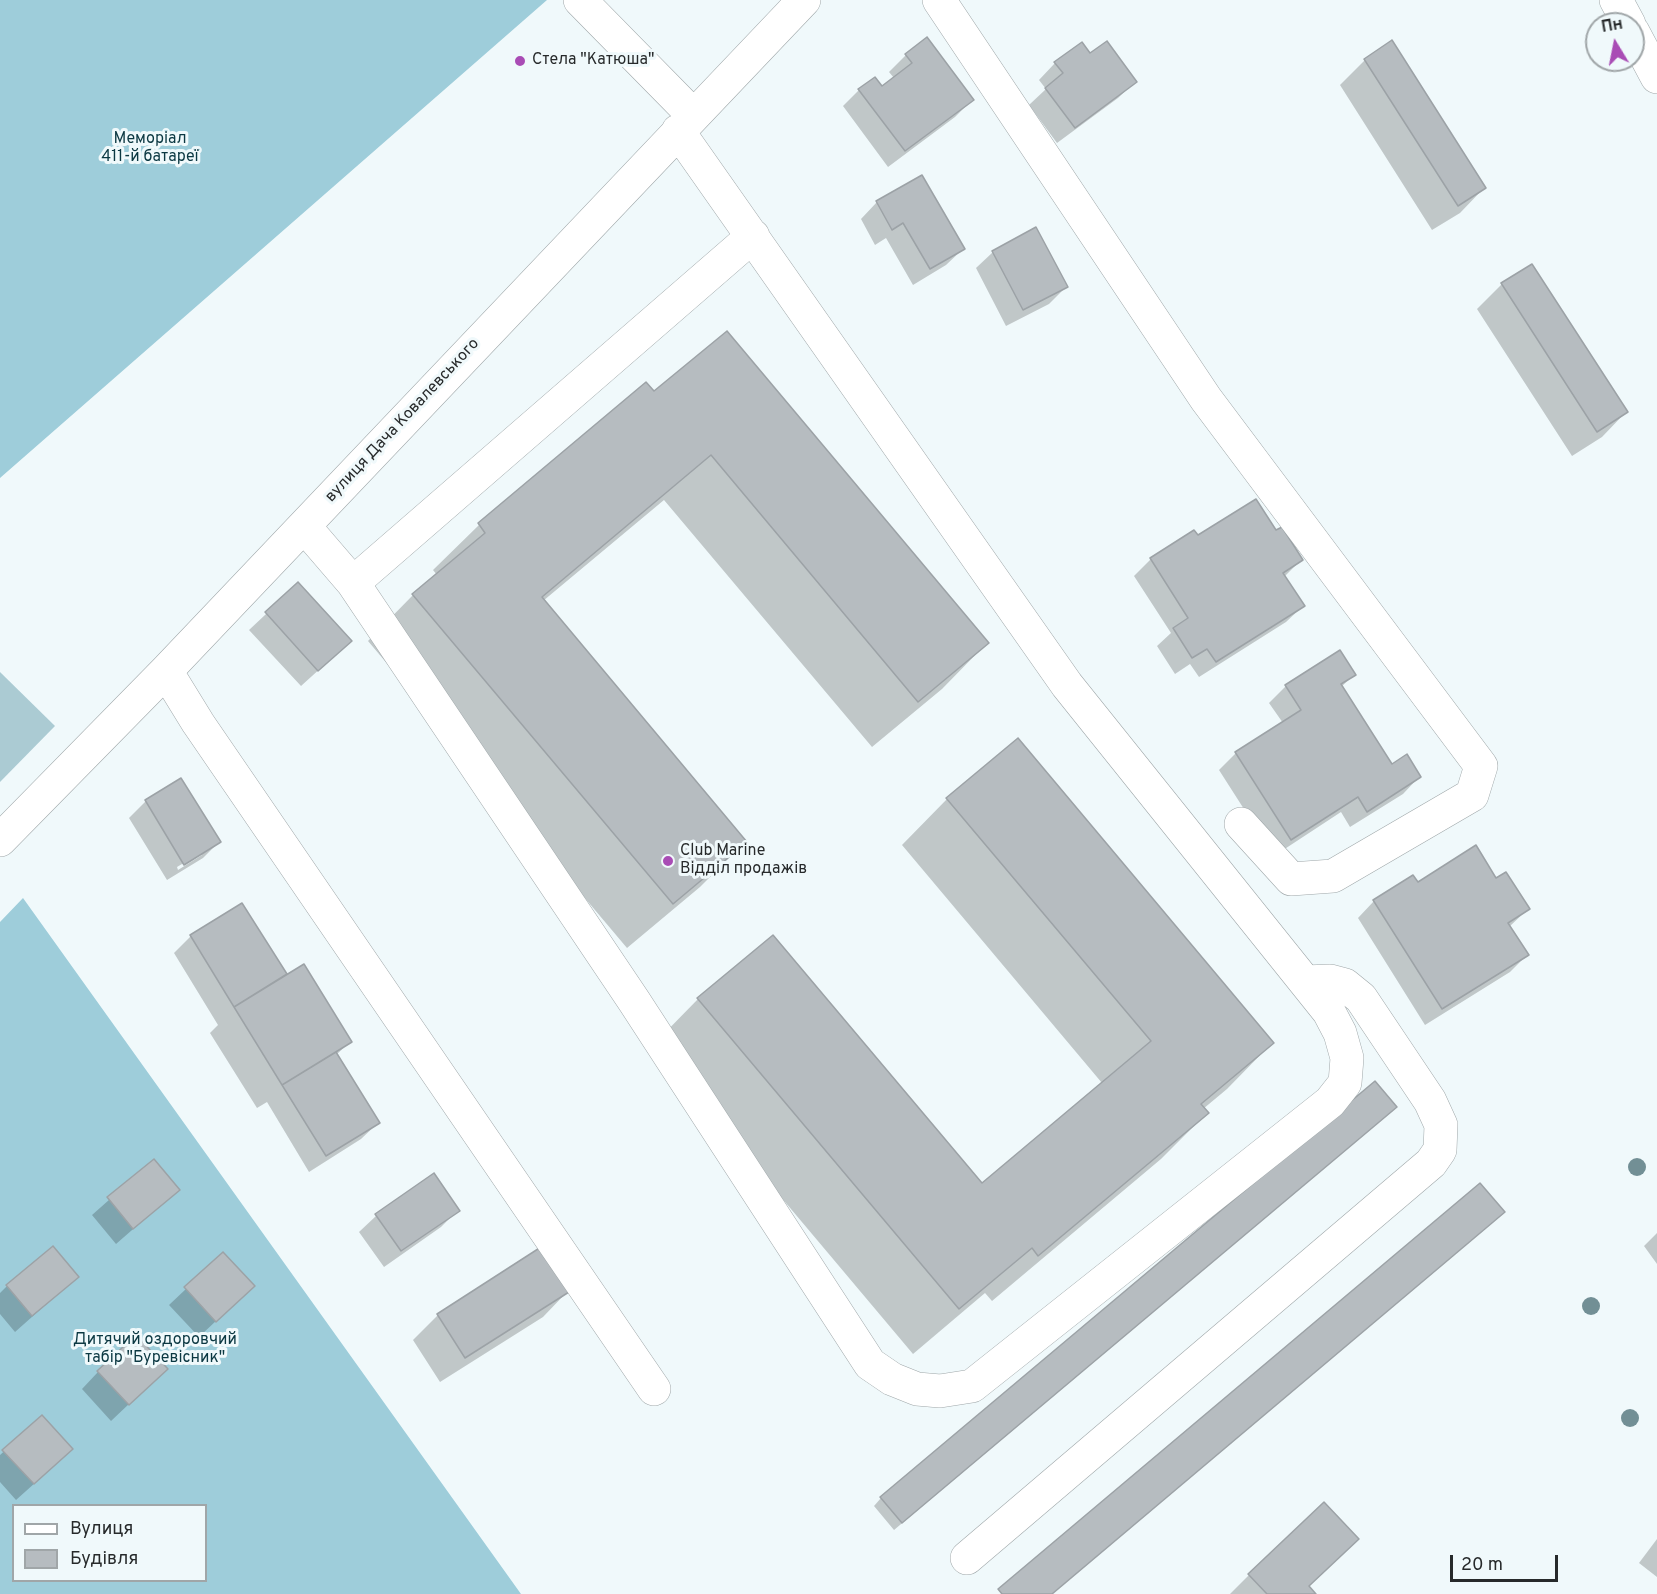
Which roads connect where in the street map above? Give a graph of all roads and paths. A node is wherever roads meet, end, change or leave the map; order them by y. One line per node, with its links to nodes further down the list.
1 (580, 0): 6 (street)
2 (804, 0): 6 (street, вулиця Дача Ковалевського)
3 (939, 0): 11 (street)
4 (1645, 54): 5 (street)
5 (1657, 77)
6 (686, 123): 7 (street); 8 (street, вулиця Дача Ковалевського)
7 (753, 236): 9 (street); 13 (street)
8 (304, 526): 9 (street); 10 (street, вулиця Дача Ковалевського)
9 (353, 583): 13 (street)
10 (166, 671): 12 (street, вулиця Дача Ковалевського); 14 (street)
11 (1241, 824)
12 (0, 840)
13 (1305, 982): 15 (street)
14 (654, 1389)
15 (967, 1558)

